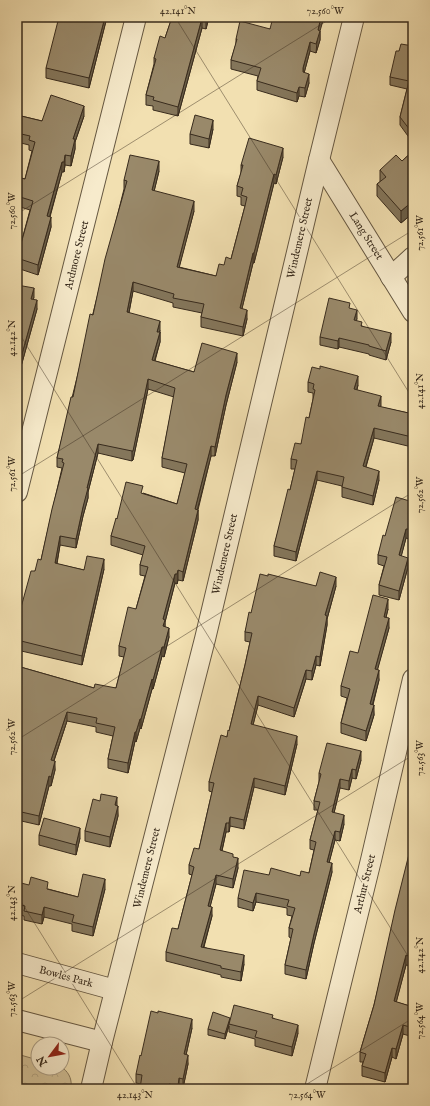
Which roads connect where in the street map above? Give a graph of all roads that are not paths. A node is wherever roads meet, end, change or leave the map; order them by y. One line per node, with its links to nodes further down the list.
1 (136, 17): 7 (street, Ardmore Street)
2 (354, 17): 3 (street, Windemere Street)
3 (319, 160): 5 (street, Lang Street); 10 (street, Windemere Street)
4 (413, 257): 5 (street)
5 (391, 277): 6 (street, Lang Street)
6 (413, 312)
7 (17, 492)
8 (413, 679): 14 (street, Arthur Street)
9 (17, 963): 10 (street, Bowles Park)
10 (115, 990): 12 (street, Windemere Street)
11 (17, 1020): 12 (street)
12 (102, 1042): 13 (street, Windemere Street)
13 (91, 1089)
14 (315, 1089)

